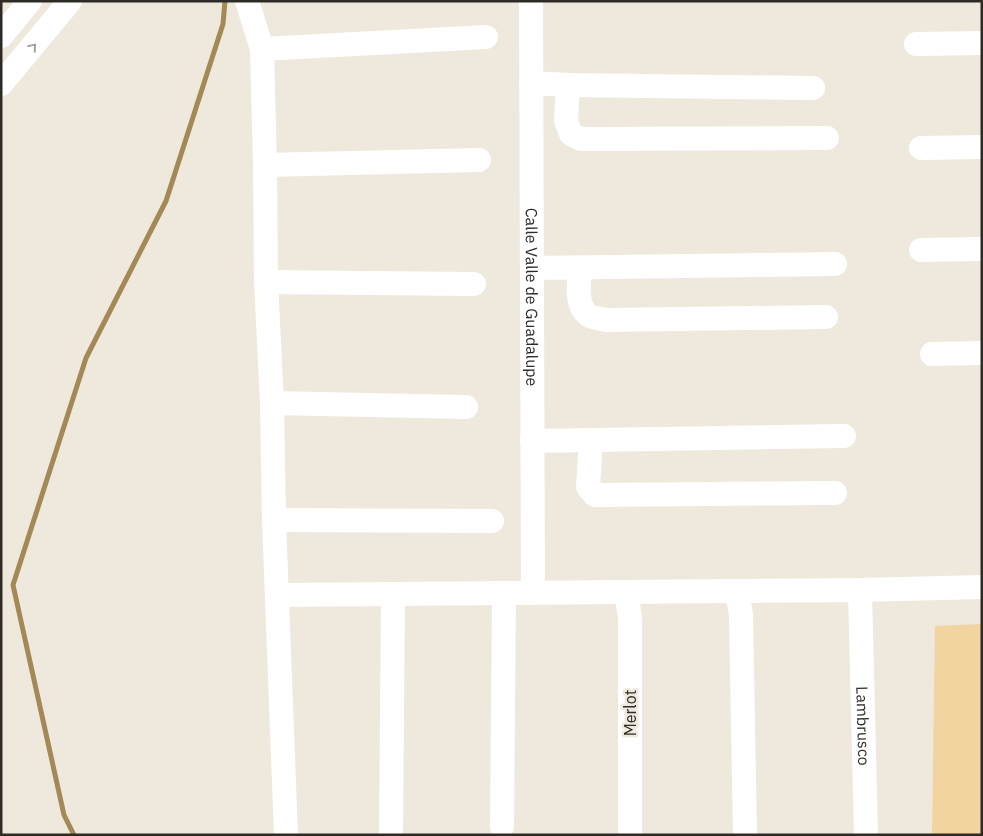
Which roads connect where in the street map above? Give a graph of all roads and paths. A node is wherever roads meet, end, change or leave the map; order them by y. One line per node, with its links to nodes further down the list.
1 (30, 1): 5 (street)
2 (70, 1): 11 (street, one-way to 2)
3 (247, 1): 9 (street)
4 (531, 1): 10 (street, Calle Valle de Guadalupe)
5 (1, 36)
6 (486, 37): 9 (street)
7 (982, 42): 8 (street)
8 (916, 44)
9 (262, 49): 18 (street)
10 (531, 83): 12 (street); 22 (street, Calle Valle de Guadalupe)
11 (1, 84)
12 (568, 85): 13 (street); 14 (street)
13 (813, 88)
14 (827, 138)
15 (982, 146): 16 (street)
16 (921, 148)
17 (479, 160): 18 (street)
18 (265, 165): 24 (street)
19 (982, 249): 20 (street)
20 (921, 250)
21 (835, 264): 23 (street)
22 (532, 268): 23 (street); 33 (street, Calle Valle de Guadalupe)
23 (580, 268): 26 (street)
24 (266, 282): 25 (street); 29 (street)
25 (474, 284)
26 (826, 317)
27 (982, 353): 28 (street)
28 (932, 354)
29 (272, 403): 30 (street); 35 (street)
30 (466, 407)
31 (844, 436): 32 (street)
32 (591, 440): 33 (street); 34 (street)
33 (532, 441): 42 (street, Calle Valle de Guadalupe)
34 (835, 493)
35 (274, 520): 36 (street); 44 (street)
36 (492, 521)
37 (982, 587): 38 (street)
38 (860, 590): 39 (street); 50 (street, Lambrusco)
39 (737, 591): 40 (street); 49 (street)
40 (626, 592): 42 (street); 48 (street, Merlot)
41 (504, 593): 42 (street); 43 (street); 45 (street)
42 (533, 593)
43 (393, 594): 44 (street); 47 (street)
44 (277, 595): 46 (street)
45 (502, 827)
46 (286, 835)
47 (391, 835)
48 (630, 835)
49 (745, 835)
50 (866, 835)

